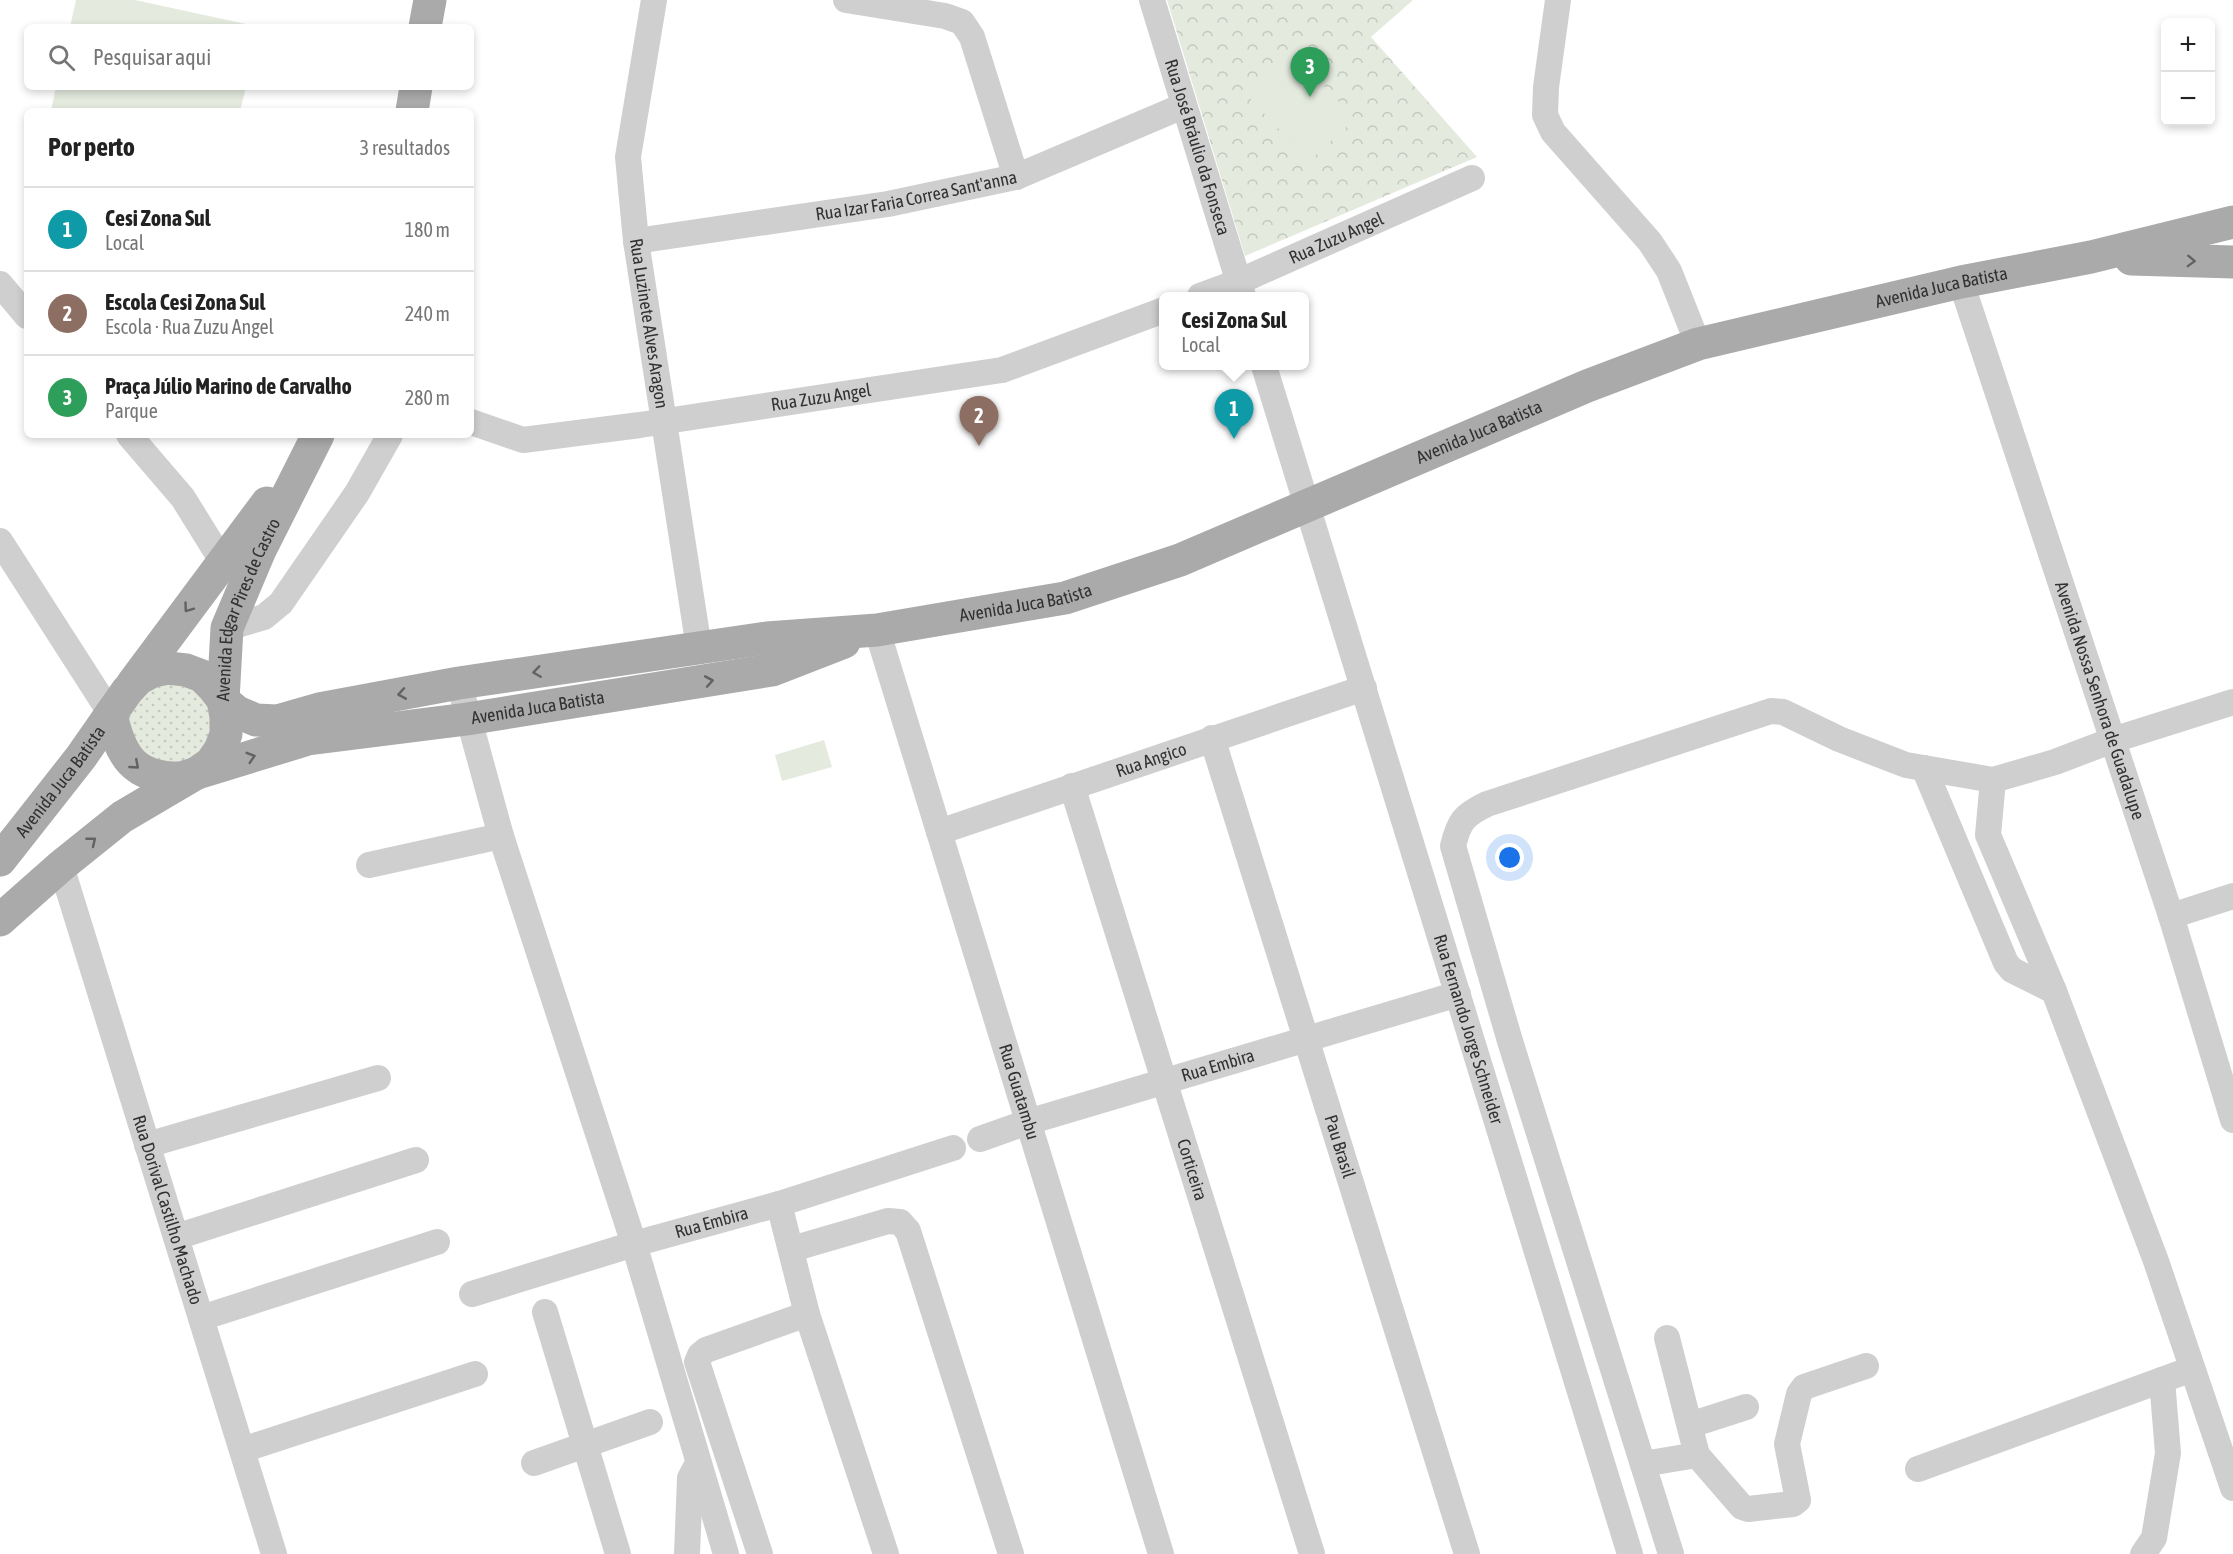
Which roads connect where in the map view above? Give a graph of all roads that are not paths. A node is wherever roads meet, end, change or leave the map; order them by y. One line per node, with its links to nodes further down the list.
1 (430, 0): 6 (main road)
2 (654, 0): 13 (street, Rua Luzinete Alves Aragon)
3 (846, 0): 10 (street)
4 (1152, 0): 8 (street, Rua José Bráulio da Fonseca)
5 (1558, 0): 22 (street)
6 (426, 24)
7 (416, 90): 9 (main road)
8 (1183, 106): 10 (street, Rua Izar Faria Correa Sant'anna); 18 (street, Rua José Bráulio da Fonseca)
9 (412, 108)
10 (1016, 177): 13 (street, Rua Izar Faria Correa Sant'anna)
11 (1472, 177): 18 (street, Rua Zuzu Angel)
12 (2229, 224): 14 (main road, Avenida Juca Batista)
13 (636, 241): 24 (street, Rua Luzinete Alves Aragon)
14 (2091, 257): 15 (main road, Avenida Juca Batista, one-way to 15); 16 (main road, Avenida Juca Batista)
15 (2233, 262)
16 (1961, 282): 22 (main road, Avenida Juca Batista); 44 (street, Avenida Nossa Senhora de Guadalupe)
17 (0, 284): 20 (street)
18 (1240, 289): 19 (street, Rua Zuzu Angel)
19 (1225, 292)
20 (24, 312)
21 (1159, 312): 24 (street, Rua Zuzu Angel)
22 (1698, 344): 29 (main road, Avenida Juca Batista)
23 (1265, 370): 29 (street)
24 (663, 421): 25 (street, Rua Zuzu Angel); 35 (street, Rua Luzinete Alves Aragon)
25 (474, 423)
26 (132, 438): 31 (street)
27 (388, 438): 32 (street)
28 (316, 439): 31 (main road, Avenida Edgar Pires de Castro); 32 (main road, Avenida Edgar Pires de Castro)
29 (1307, 506): 33 (main road, Avenida Juca Batista); 38 (street, Rua Fernando Jorge Schneider)
30 (0, 541): 40 (street)
31 (222, 561): 40 (main road, Avenida Edgar Pires de Castro, one-way to 40)
32 (227, 628): 39 (main road, Avenida Edgar Pires de Castro)
33 (877, 630): 34 (main road, Avenida Juca Batista); 36 (main road, Avenida Juca Batista); 49 (street, Rua Guatambu)
34 (767, 638): 35 (main road, Avenida Juca Batista); 36 (main road)
35 (699, 648): 37 (main road, Avenida Juca Batista, one-way to 37)
36 (772, 670): 42 (main road, Avenida Juca Batista, one-way to 36)
37 (459, 683): 39 (main road, Avenida Juca Batista, one-way to 39); 42 (street)
38 (1364, 688): 43 (street, Rua Angico); 58 (street, Rua Fernando Jorge Schneider)
39 (223, 700): 40 (main road); 46 (main road, Avenida Edgar Pires de Castro)
40 (119, 702): 46 (main road, Avenida Juca Batista, one-way to 46); 51 (main road, Avenida Juca Batista)
41 (2233, 702): 44 (street)
42 (468, 719): 46 (main road, Avenida Juca Batista, one-way to 42); 50 (street)
43 (1212, 738): 48 (street, Rua Angico); 59 (street, Pau Brasil)
44 (2113, 740): 47 (street); 55 (street, Avenida Nossa Senhora de Guadalupe)
45 (1924, 768): 47 (street); 57 (street); 91 (street)
46 (195, 774): 53 (main road, Avenida Juca Batista, one-way to 46)
47 (1993, 780): 57 (street)
48 (1072, 786): 49 (street, Rua Angico); 62 (street, Corticeira)
49 (939, 832): 64 (street, Rua Guatambu)
50 (501, 836): 52 (street); 72 (street)
51 (0, 860)
52 (369, 865)
53 (61, 866): 56 (main road, Avenida Juca Batista); 66 (street, Rua Dorival Castilho Machado)
54 (2233, 896): 55 (street)
55 (2171, 916): 61 (street, Avenida Nossa Senhora de Guadalupe)
56 (0, 920)
57 (2054, 991): 80 (street)
58 (1458, 994): 59 (street, Rua Embira); 104 (street, Rua Fernando Jorge Schneider)
59 (1306, 1039): 62 (street, Rua Embira); 103 (street, Pau Brasil)
60 (378, 1078): 66 (street)
61 (2227, 1079): 63 (street, Avenida Nossa Senhora de Guadalupe)
62 (1165, 1082): 64 (street, Rua Embira); 102 (street, Corticeira)
63 (2233, 1120)
64 (1028, 1122): 65 (street, Rua Embira); 101 (street, Rua Guatambu)
65 (980, 1139)
66 (147, 1145): 70 (street, Rua Dorival Castilho Machado)
67 (953, 1148): 69 (street, Rua Embira)
68 (416, 1160): 70 (street)
69 (779, 1204): 72 (street, Rua Embira); 73 (street)
70 (176, 1237): 77 (street, Rua Dorival Castilho Machado)
71 (437, 1242): 77 (street)
72 (634, 1244): 74 (street, Rua Embira); 90 (street)
73 (792, 1249): 76 (street); 100 (street)
74 (472, 1294)
75 (545, 1312): 86 (street)
76 (807, 1314): 98 (street); 99 (street)
77 (201, 1318): 87 (street, Rua Dorival Castilho Machado)
78 (1667, 1338): 85 (street)
79 (1866, 1366): 88 (street)
80 (2192, 1369): 82 (street); 93 (street)
81 (475, 1374): 87 (street)
82 (2162, 1380): 92 (street); 106 (street)
83 (1746, 1407): 85 (street)
84 (650, 1422): 86 (street)
85 (1690, 1425): 88 (street)
86 (584, 1445): 89 (street); 95 (street)
87 (242, 1450): 94 (street, Rua Dorival Castilho Machado)
88 (1697, 1455): 91 (street)
89 (534, 1463)
90 (698, 1463): 96 (street); 97 (street)
91 (1643, 1464): 105 (street)
92 (1918, 1469)
93 (2233, 1488)
94 (274, 1554)
95 (618, 1554)
96 (687, 1554)
97 (726, 1554)
98 (760, 1554)
99 (886, 1554)
100 (1011, 1554)
101 (1161, 1554)
102 (1312, 1554)
103 (1467, 1554)
104 (1630, 1554)
105 (1671, 1554)
106 (2143, 1554)

